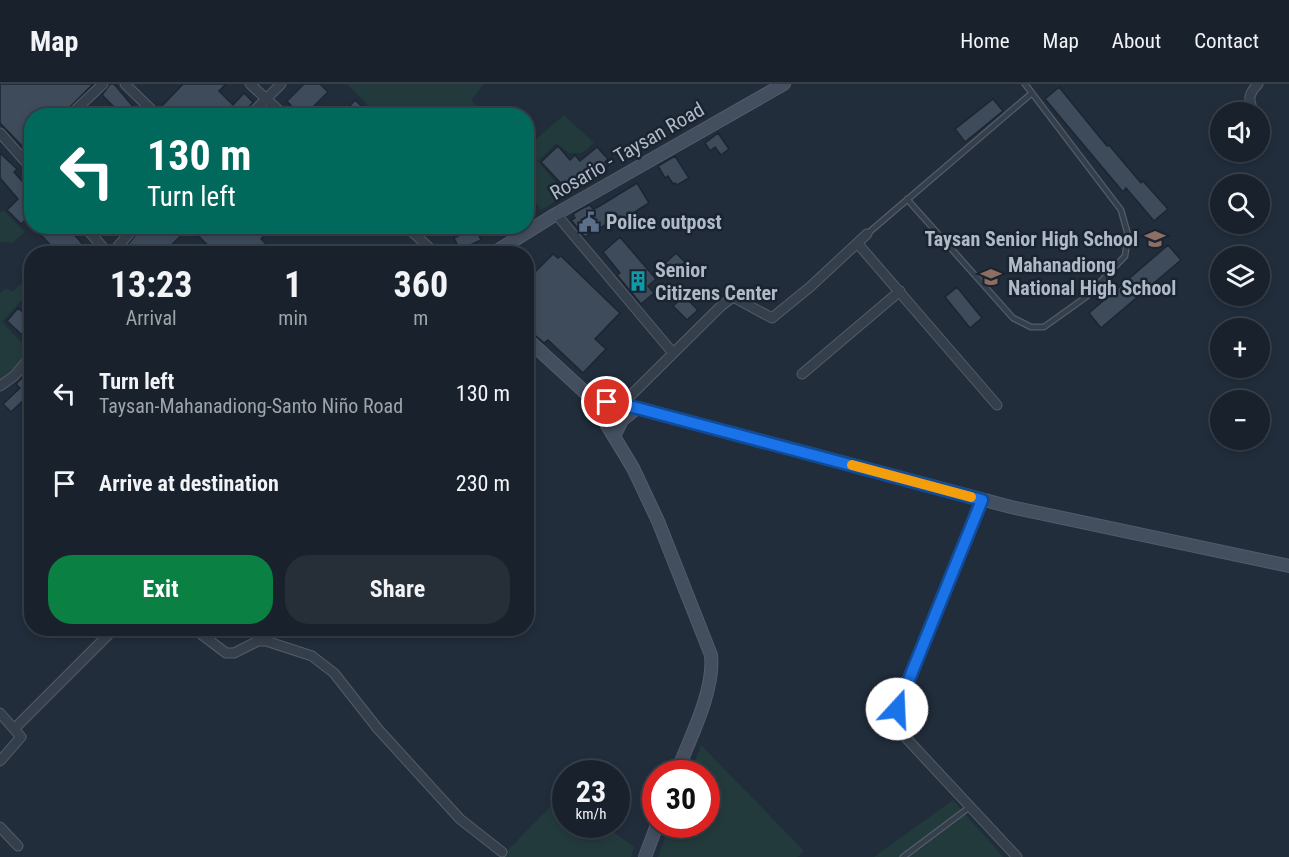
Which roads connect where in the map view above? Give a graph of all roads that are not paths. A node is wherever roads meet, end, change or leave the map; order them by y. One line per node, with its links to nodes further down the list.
1 (103, 84): 11 (street)
2 (125, 84): 12 (street)
3 (250, 84): 9 (street)
4 (281, 84): 9 (street)
5 (784, 84): 18 (main road, Rosario - Taysan Road)
6 (1025, 84): 8 (lane)
7 (1258, 84): 10 (street)
8 (1032, 93): 17 (lane); 17 (lane)
9 (266, 99): 13 (street); 14 (street)
10 (1249, 102)
11 (78, 108)
12 (150, 108)
13 (257, 108)
14 (276, 108)
15 (0, 133): 16 (street)
16 (22, 158)
17 (907, 199): 24 (lane)
18 (556, 214): 19 (main road, Rosario - Taysan Road); 32 (street)
19 (534, 228)
20 (91, 234): 26 (street)
21 (129, 234): 27 (street)
22 (415, 234): 28 (street)
23 (524, 234): 29 (main road, Rosario - Taysan Road)
24 (867, 234): 25 (street)
25 (858, 244): 30 (street); 32 (street)
26 (103, 246)
27 (117, 246)
28 (427, 246)
29 (505, 246)
30 (900, 291): 34 (street); 38 (street)
31 (534, 345): 36 (main road)
32 (673, 353): 37 (street)
33 (24, 364): 35 (street)
34 (802, 374)
35 (0, 386)
36 (591, 397): 37 (main road); 40 (main road)
37 (621, 405): 39 (main road)
38 (997, 405)
39 (637, 408): 40 (main road); 41 (main road)
40 (614, 436): 47 (main road)
41 (982, 500): 42 (main road); 49 (street)
42 (1289, 566)
43 (108, 636): 46 (street)
44 (204, 636): 53 (street)
45 (0, 713): 46 (street)
46 (15, 728): 48 (street)
47 (681, 760)
48 (0, 761)
49 (971, 807): 55 (lane); 56 (street)
50 (0, 827): 52 (street)
51 (652, 838): 54 (main road)
52 (18, 846)
53 (504, 855)
54 (645, 857)
55 (903, 857)
56 (1017, 857)

